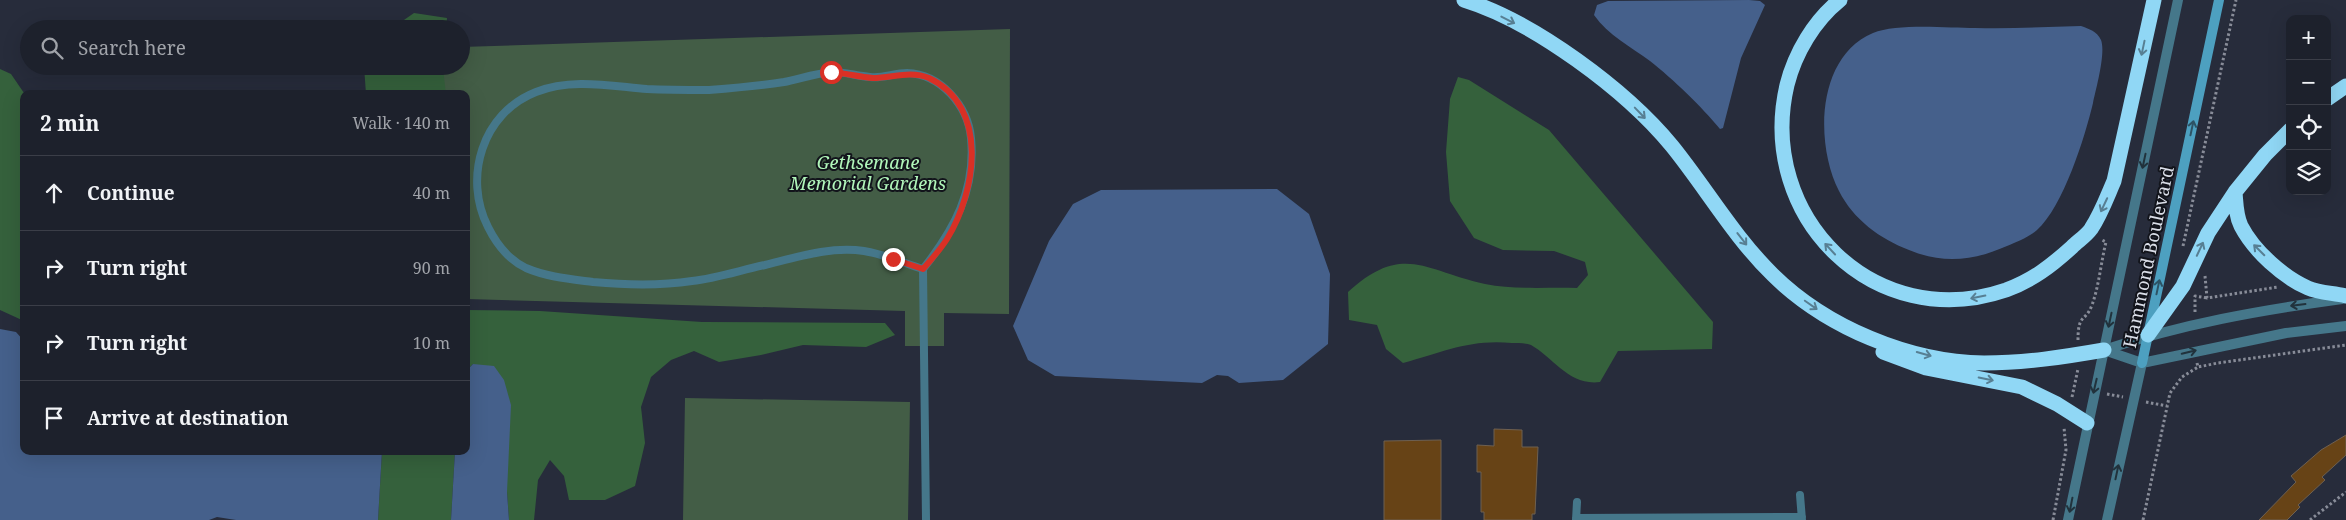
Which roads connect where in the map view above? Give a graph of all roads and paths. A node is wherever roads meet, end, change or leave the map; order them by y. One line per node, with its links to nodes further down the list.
1 (1464, 0): 14 (highway, one-way to 14)
2 (1840, 0): 10 (highway, one-way to 2)
3 (2154, 0): 10 (highway, one-way to 10)
4 (2178, 0): 16 (street, Hammond Boulevard, one-way to 16)
5 (2219, 2): 15 (main road, Hammond Boulevard, one-way to 5)
6 (2346, 86): 7 (highway)
7 (2331, 96)
8 (2286, 134): 9 (highway)
9 (2235, 192): 12 (highway, one-way to 9); 15 (highway, one-way to 9)
10 (2090, 230): 17 (path)
11 (923, 269): 11 (lane); 27 (lane)
12 (2346, 297): 15 (street, one-way to 15)
13 (2346, 326): 18 (street, one-way to 13)
14 (1861, 334): 17 (highway, one-way to 17); 20 (highway, one-way to 20)
15 (2148, 335): 16 (street); 18 (main road, Hammond Boulevard)
16 (2104, 350): 17 (highway); 18 (street); 21 (street, Hammond Boulevard, one-way to 21)
17 (2078, 354): 20 (path)
18 (2142, 363): 30 (street, Hammond Boulevard, one-way to 18)
19 (2198, 368): 31 (path)
20 (2068, 411): 21 (highway); 28 (path)
21 (2087, 423): 29 (street, Hammond Boulevard, one-way to 29)
22 (2346, 492): 32 (path)
23 (1800, 495): 25 (lane)
24 (1576, 502): 26 (lane)
25 (1802, 518): 26 (lane)
26 (1576, 519)
27 (926, 520)
28 (2053, 520)
29 (2068, 520)
30 (2107, 520)
31 (2143, 520)
32 (2310, 520)

